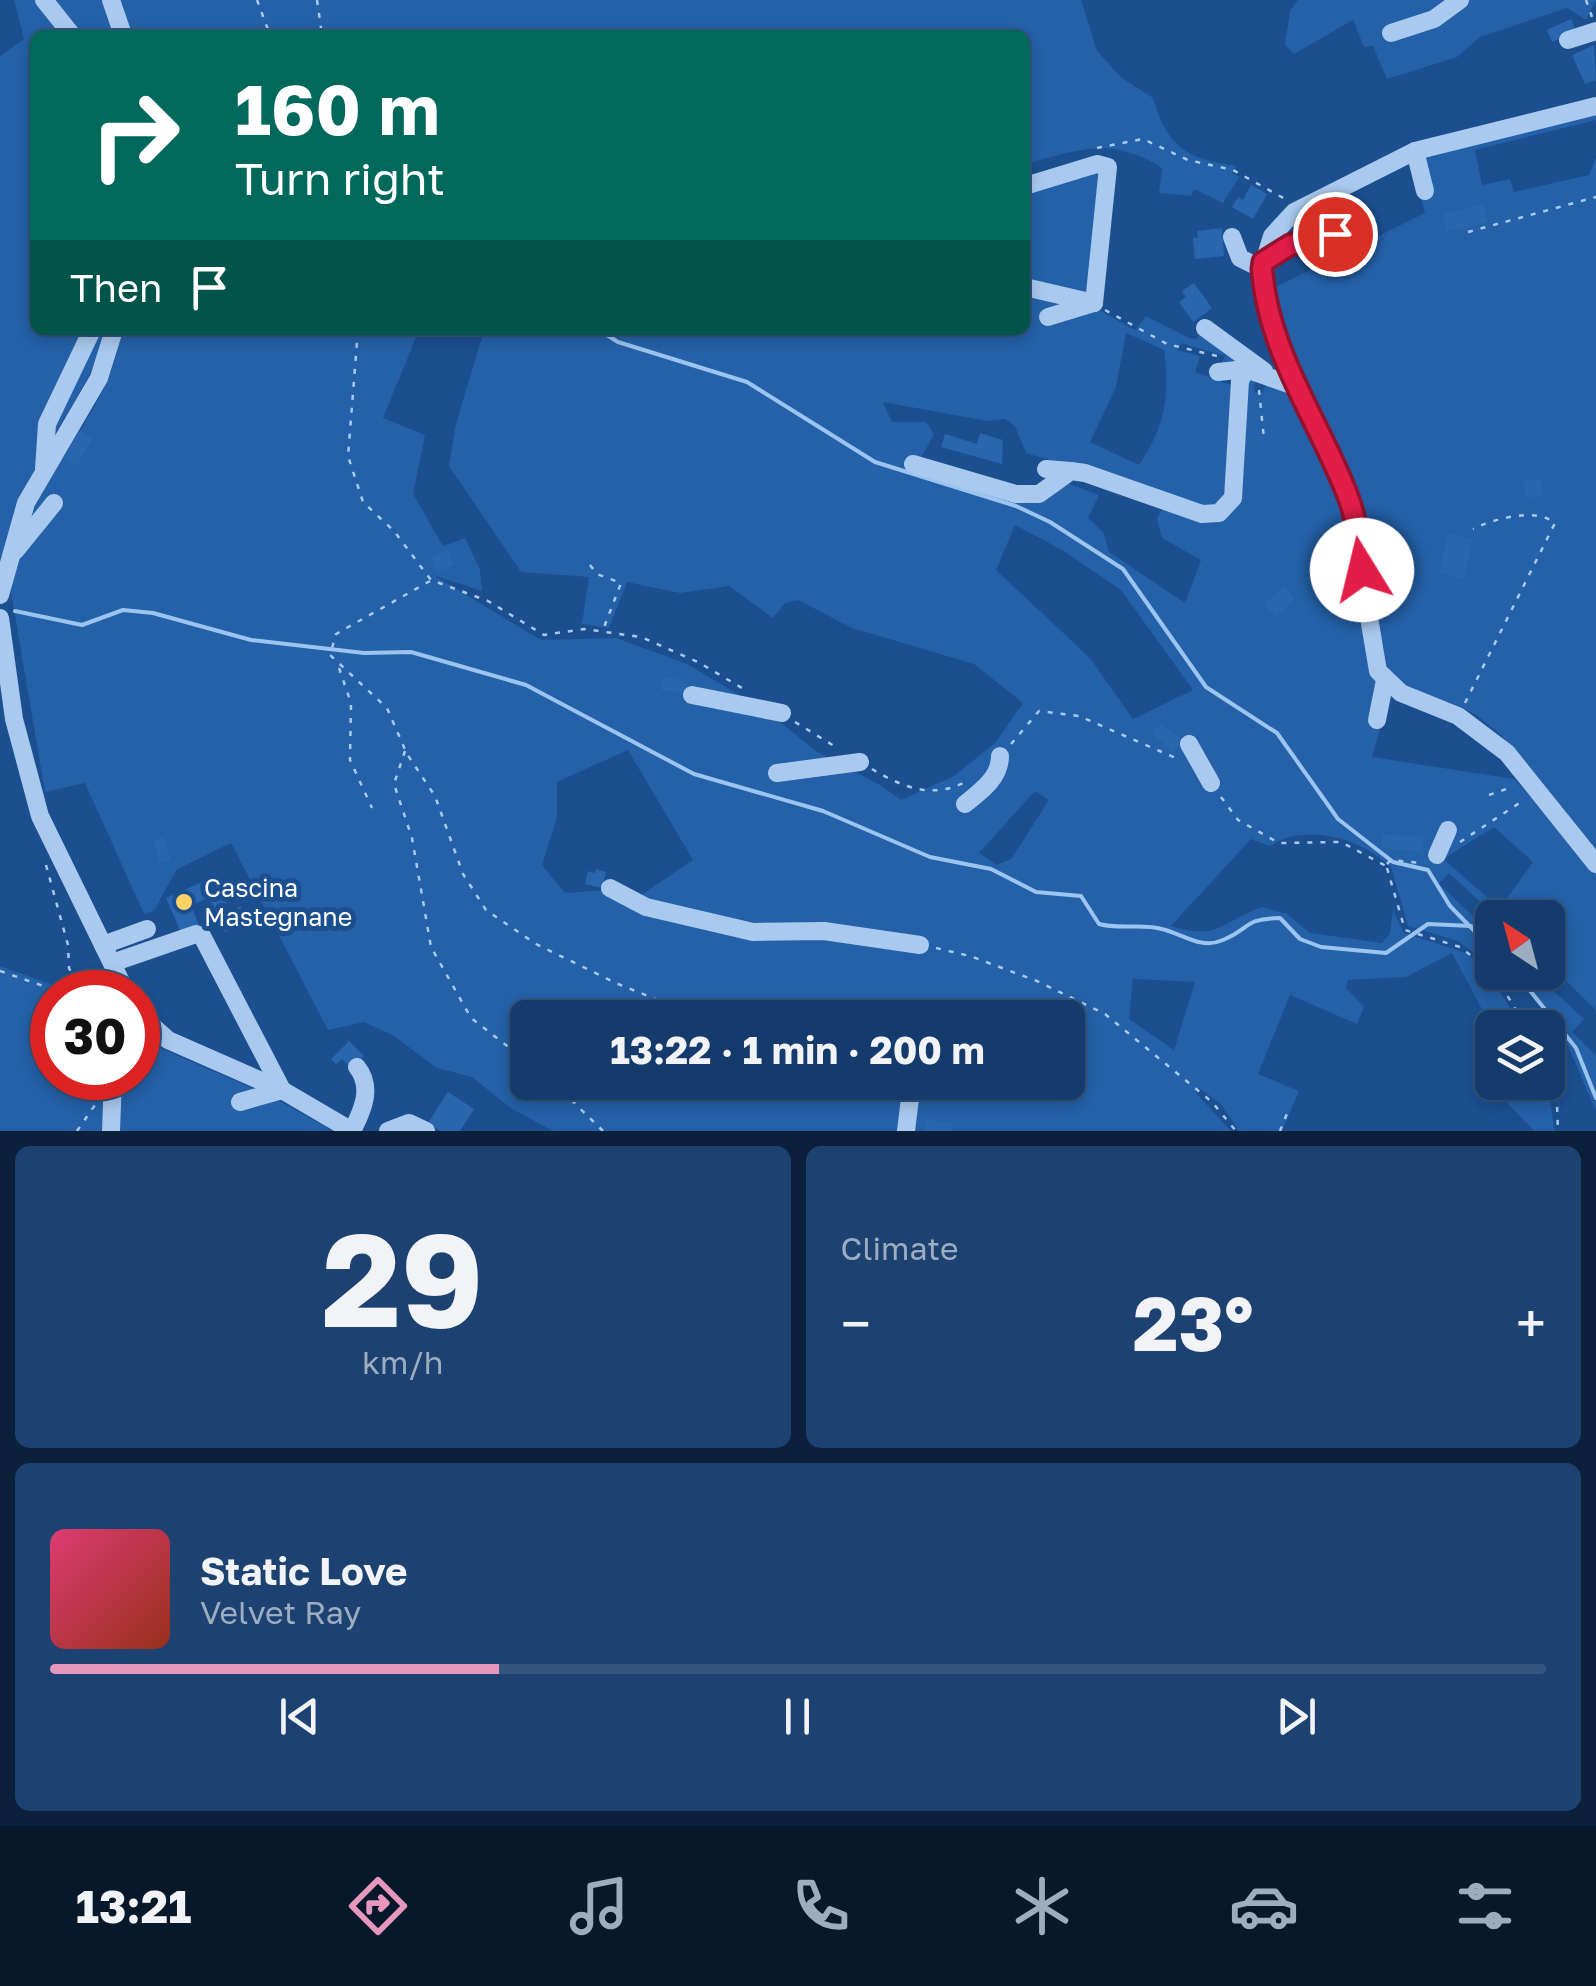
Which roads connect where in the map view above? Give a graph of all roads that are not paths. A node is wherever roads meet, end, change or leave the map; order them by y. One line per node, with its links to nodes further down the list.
1 (44, 0): 5 (street)
2 (112, 0): 6 (street)
3 (1460, 0): 7 (street)
4 (1595, 25): 8 (street)
5 (68, 30)
6 (121, 30)
7 (1391, 32)
8 (1568, 40)
9 (1596, 106): 10 (street)
10 (1415, 151): 12 (street); 15 (street)
11 (1030, 184): 17 (street)
12 (1426, 191)
13 (1335, 234): 15 (street)
14 (1232, 237): 15 (street)
15 (1262, 266): 25 (street)
16 (1030, 288): 17 (street)
17 (1094, 303): 18 (street)
18 (1048, 317)
19 (1205, 328): 24 (street)
20 (90, 335): 27 (street)
21 (112, 335): 27 (street)
22 (1246, 369): 23 (street); 24 (street); 29 (street)
23 (1218, 372)
24 (1266, 376): 25 (street)
25 (1297, 387): 34 (street)
26 (913, 464): 29 (street)
27 (44, 469): 31 (street)
28 (1046, 469): 29 (street)
29 (1071, 472)
30 (54, 503): 31 (street)
31 (8, 559): 32 (street)
32 (0, 595)
33 (0, 618): 35 (street)
34 (1385, 680): 38 (street); 47 (street)
35 (4, 681): 50 (street)
36 (692, 695): 37 (street)
37 (782, 713)
38 (1377, 720)
39 (1186, 753): 43 (street)
40 (1000, 756): 44 (street)
41 (860, 762): 42 (street)
42 (778, 773)
43 (1210, 783)
44 (965, 804)
45 (1448, 830): 46 (street)
46 (1438, 855)
47 (1596, 864)
48 (610, 888): 51 (street)
49 (146, 928): 50 (street)
50 (102, 945): 52 (street)
51 (920, 945)
52 (112, 964): 53 (street); 56 (street)
53 (115, 970)
54 (160, 1034): 56 (street)
55 (357, 1067): 61 (street)
56 (282, 1090): 59 (street); 61 (street)
57 (111, 1100): 60 (street)
58 (910, 1100): 64 (street)
59 (240, 1102)
60 (112, 1131)
61 (352, 1131)
62 (388, 1131): 63 (street)
63 (426, 1131)
64 (906, 1131)

